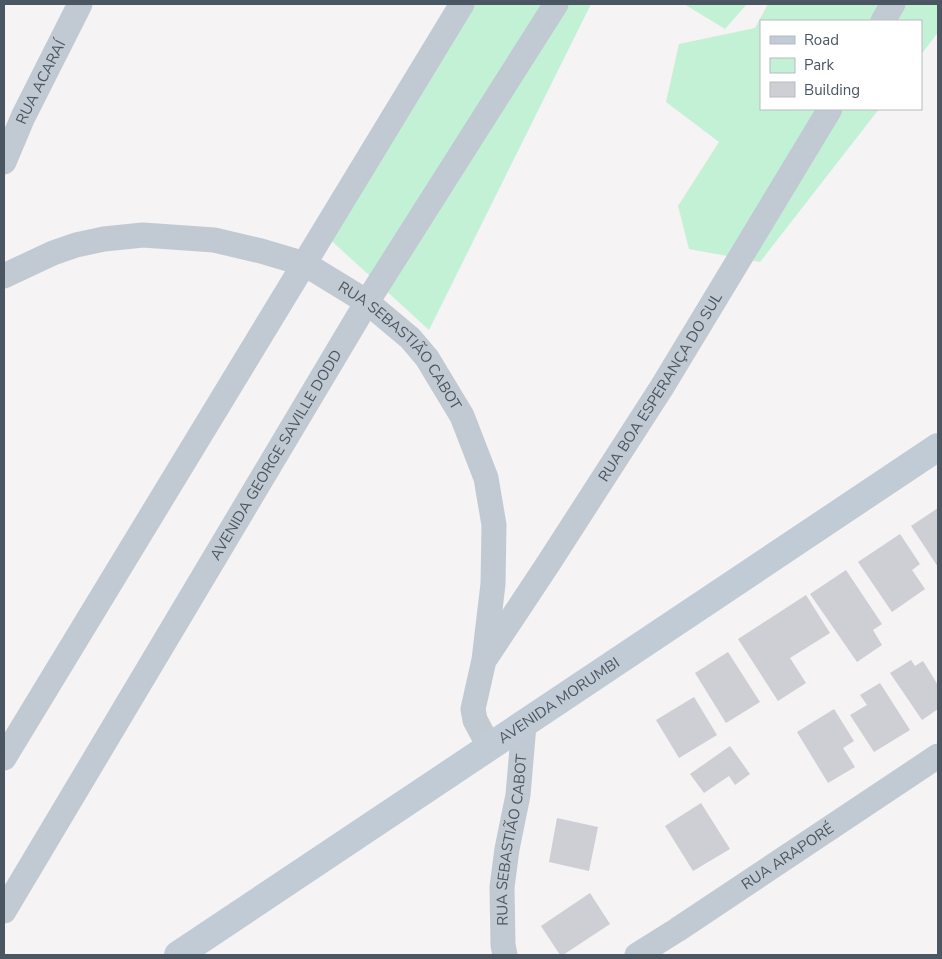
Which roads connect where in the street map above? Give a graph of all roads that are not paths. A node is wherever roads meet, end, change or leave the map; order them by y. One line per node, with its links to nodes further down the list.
1 (80, 4): 7 (street, RUA ACARAÍ)
2 (462, 4): 8 (street)
3 (556, 4): 10 (street, AVENIDA GEORGE SAVILLE DODD)
4 (893, 4): 5 (street)
5 (884, 20)
6 (829, 110): 12 (street, RUA BOA ESPERANÇA DO SUL)
7 (4, 162)
8 (305, 264): 9 (street, RUA SEBASTIÃO CABOT); 10 (street, RUA SEBASTIÃO CABOT); 16 (street)
9 (4, 276)
10 (367, 302): 12 (street, RUA SEBASTIÃO CABOT); 17 (street, AVENIDA GEORGE SAVILLE DODD)
11 (938, 446): 13 (main road, AVENIDA MORUMBI)
12 (484, 660): 14 (street, RUA SEBASTIÃO CABOT)
13 (524, 725): 14 (main road, AVENIDA MORUMBI); 19 (street, RUA SEBASTIÃO CABOT)
14 (490, 748): 18 (main road, AVENIDA MORUMBI)
15 (938, 756): 20 (street, RUA ARAPORÉ)
16 (4, 758)
17 (4, 911)
18 (178, 955)
19 (505, 955)
20 (637, 955)

